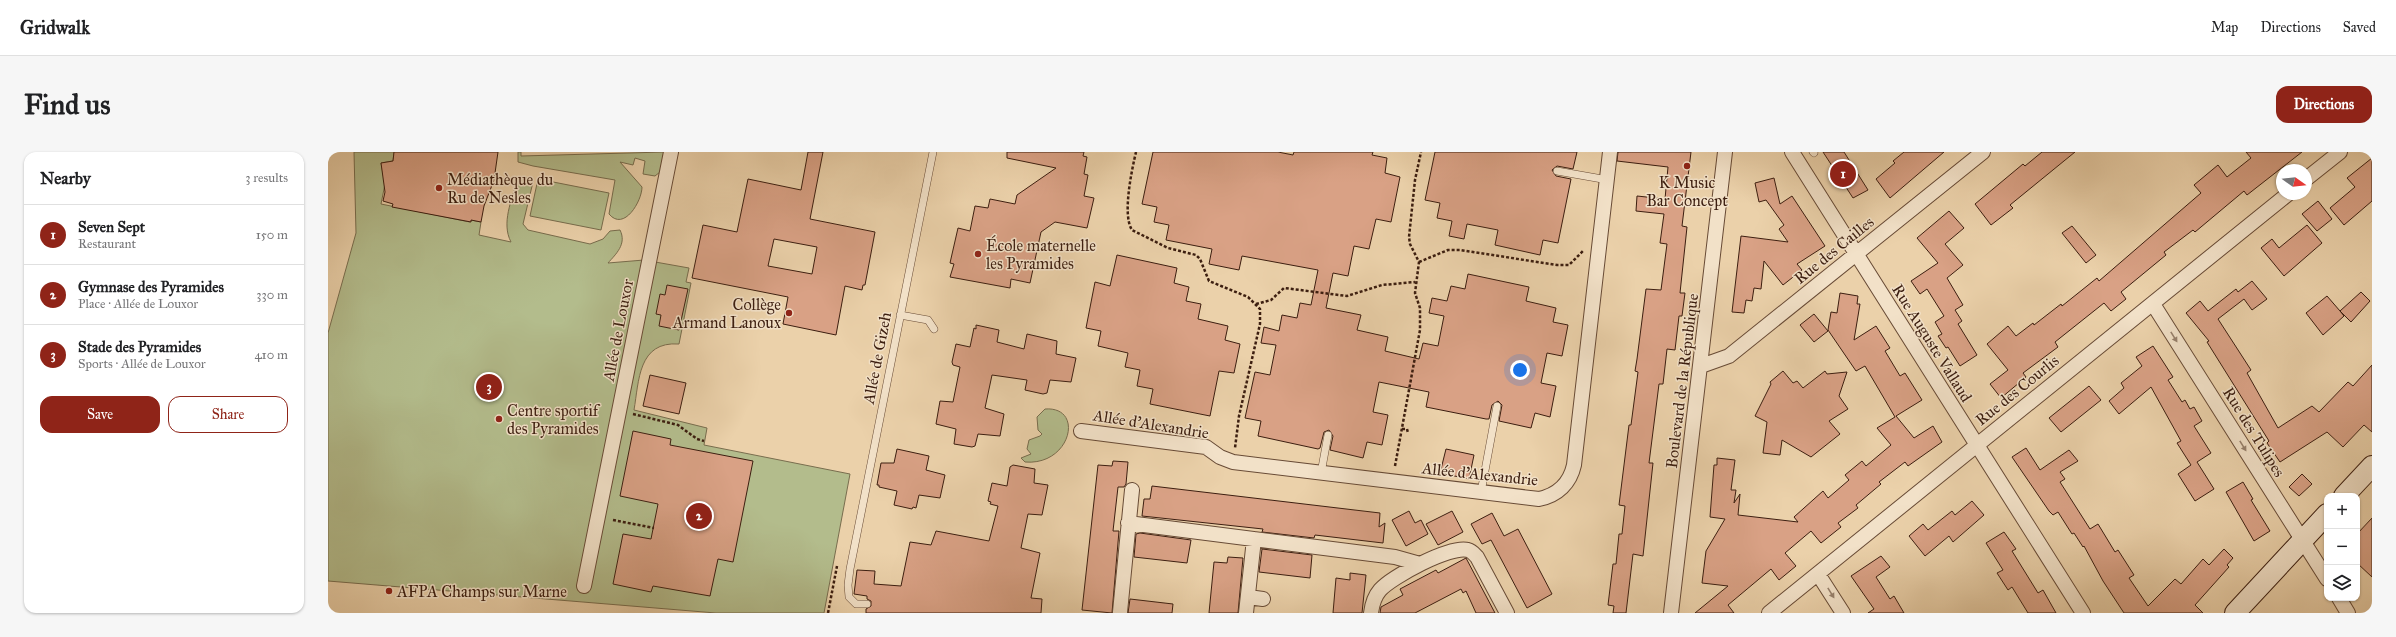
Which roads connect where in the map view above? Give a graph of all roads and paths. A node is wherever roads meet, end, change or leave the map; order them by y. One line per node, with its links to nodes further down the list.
1 (671, 152): 24 (street, Allée de Louxor)
2 (933, 152): 20 (lane, Allée de Gizeh)
3 (1136, 152): 18 (path)
4 (1421, 152): 16 (path)
5 (1610, 152): 12 (street, Allée d'Alexandrie)
6 (1725, 152): 22 (street, Boulevard de la République)
7 (1792, 152): 15 (street, Rue Auguste Vallaud)
8 (1983, 152): 15 (street, Rue des Cailles)
9 (2340, 152): 11 (street)
10 (1557, 171): 12 (lane)
11 (2312, 174)
12 (1608, 180): 36 (street, Allée d'Alexandrie)
13 (2281, 200): 19 (street, Rue des Courlis)
14 (1588, 245): 16 (path)
15 (1856, 254): 22 (street, Rue des Cailles); 30 (street, Rue Auguste Vallaud)
16 (1419, 262): 17 (path)
17 (1415, 282): 18 (path); 25 (path)
18 (1256, 304): 31 (path)
19 (2153, 304): 30 (street, Rue des Courlis); 43 (street, Rue des Tulipes, one-way to 43)
20 (900, 315): 21 (lane); 51 (lane, Allée de Gizeh)
21 (934, 329)
22 (1701, 366): 56 (street, Boulevard de la République)
23 (1497, 406): 36 (lane)
24 (619, 410): 29 (path); 47 (street, Allée de Louxor)
25 (1402, 429): 27 (path); 34 (path)
26 (1081, 431): 31 (street, Allée d'Alexandrie)
27 (1408, 434)
28 (1328, 435): 33 (lane)
29 (704, 441)
30 (1976, 444): 45 (street, Rue des Courlis); 59 (street, Rue Auguste Vallaud)
31 (1233, 462): 33 (street, Allée d'Alexandrie)
32 (2372, 466): 37 (main road)
33 (1321, 472): 34 (street, Allée d'Alexandrie)
34 (1392, 481): 36 (street, Allée d'Alexandrie)
35 (1132, 490): 40 (street)
36 (1481, 492)
37 (2347, 493)
38 (2324, 517): 43 (main road)
39 (610, 519): 41 (path)
40 (1128, 523): 42 (street); 52 (street)
41 (654, 528)
42 (1254, 539): 44 (street); 48 (street)
43 (2303, 540): 46 (street, Rue des Tulipes); 60 (main road)
44 (1420, 564): 54 (street); 55 (street)
45 (1818, 574): 57 (street, Rue des Courlis); 58 (street, one-way to 58)
46 (2324, 574)
47 (584, 586)
48 (1248, 597): 49 (street); 53 (street)
49 (1263, 599)
50 (2341, 601): 61 (street)
51 (867, 604)
52 (1120, 612)
53 (1246, 613)
54 (1371, 613)
55 (1507, 613)
56 (1671, 613)
57 (1769, 613)
58 (1843, 613)
59 (2083, 613)
60 (2236, 613)
61 (2348, 613)

